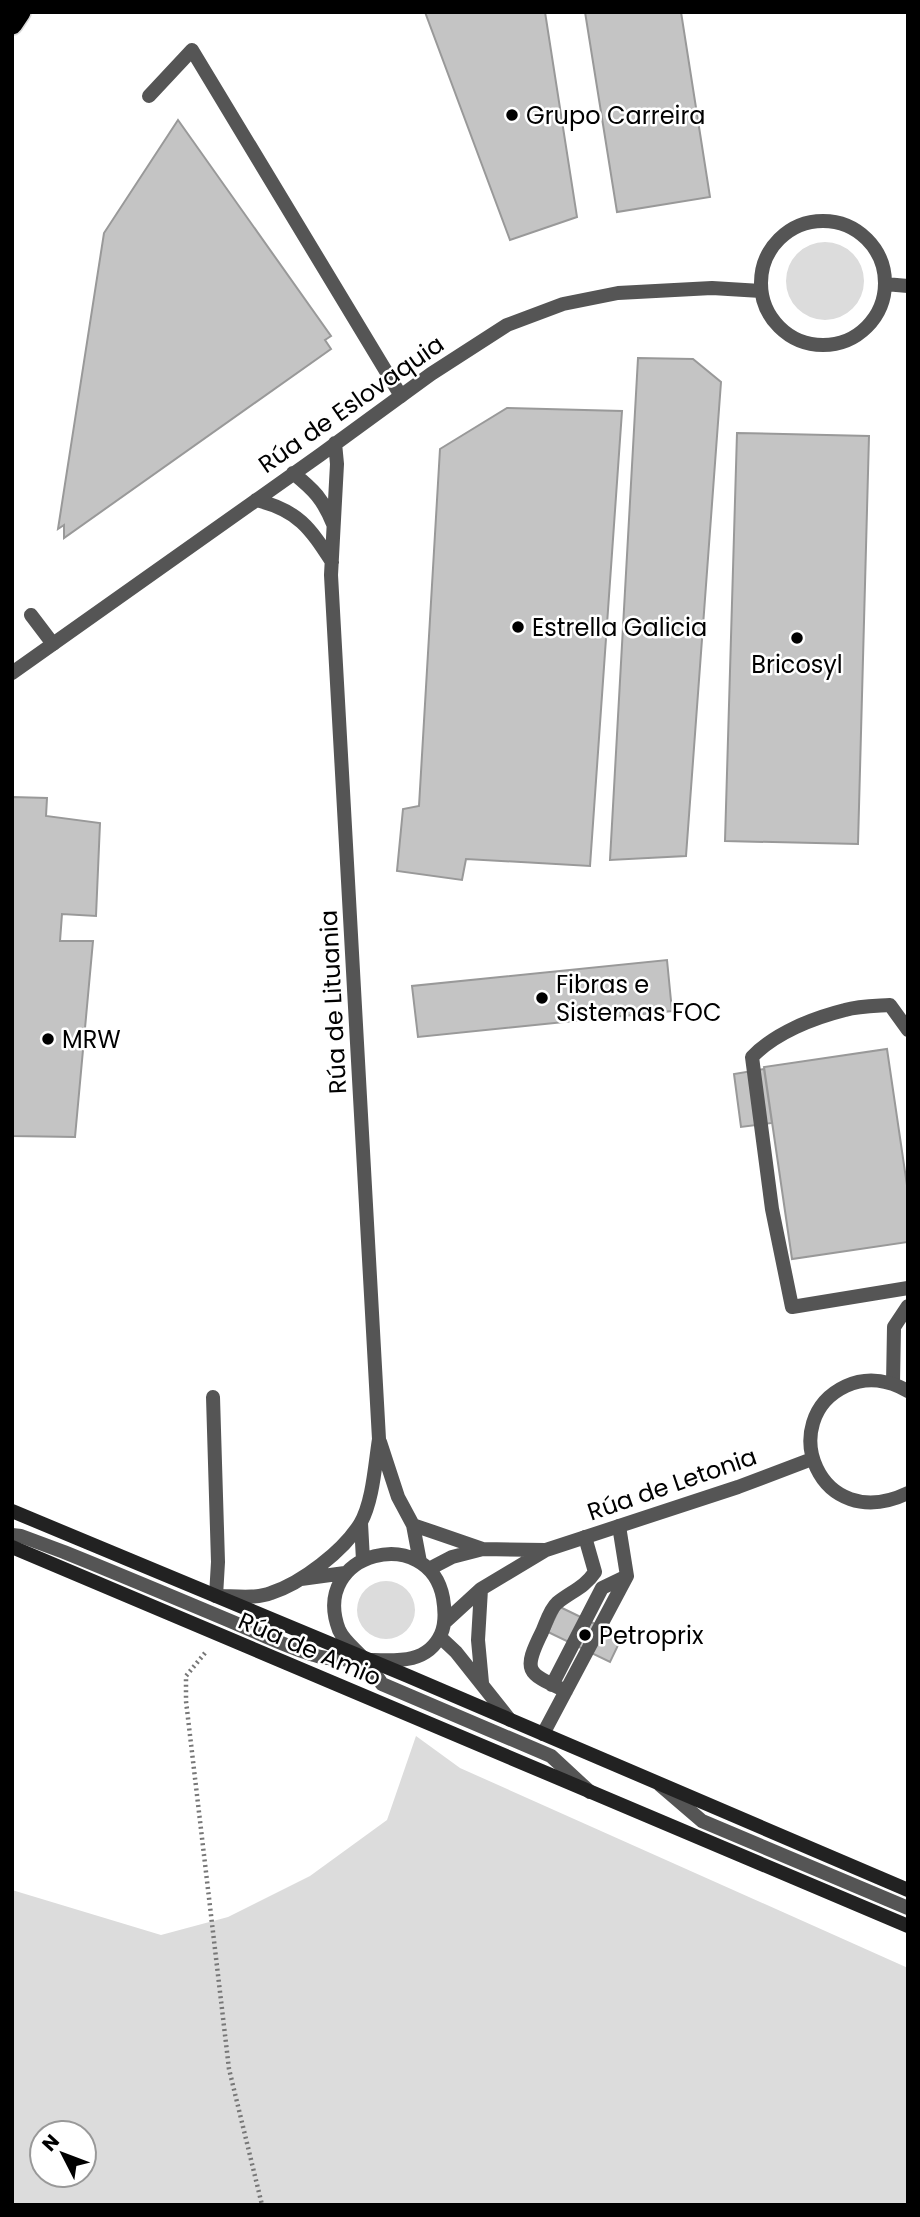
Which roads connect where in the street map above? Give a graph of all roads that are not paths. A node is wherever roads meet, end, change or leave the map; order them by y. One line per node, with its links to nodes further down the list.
1 (20, 12): 2 (highway)
2 (12, 24)
3 (149, 96): 7 (street)
4 (885, 284): 5 (street); 6 (street); 6 (street)
5 (907, 286)
6 (761, 291): 7 (street, Rúa de Eslovaquia)
7 (401, 396): 8 (street, Rúa de Eslovaquia)
8 (335, 443): 9 (street, Rúa de Eslovaquia); 11 (street, Rúa de Lituania)
9 (293, 473): 10 (street, Rúa de Eslovaquia); 11 (street)
10 (256, 500): 12 (street); 14 (street, Rúa de Eslovaquia)
11 (335, 529): 12 (street, Rúa de Lituania)
12 (332, 562): 22 (street, Rúa de Lituania)
13 (31, 615): 14 (street)
14 (52, 644): 15 (street, Rúa de Eslovaquia)
15 (12, 673)
16 (908, 1030): 17 (street)
17 (908, 1288)
18 (908, 1306): 19 (street)
19 (893, 1383): 20 (street); 23 (street)
20 (908, 1391)
21 (213, 1397): 40 (street)
22 (379, 1439): 26 (street, Rúa de Lituania); 27 (street, Rúa de Lituania)
23 (813, 1459): 24 (street); 28 (street, Rúa de Letonia)
24 (908, 1493)
25 (12, 1511): 40 (street, Rúa de Amio)
26 (360, 1523): 34 (street, Rúa de Lituania); 38 (street, Rúa de Lituania)
27 (413, 1525): 32 (street, Rúa de Letonia); 35 (street, Rúa de Lituania)
28 (619, 1526): 30 (street, Rúa de Letonia); 37 (street)
29 (12, 1535): 42 (street, Rúa de Amio)
30 (585, 1537): 33 (street, Rúa de Letonia); 44 (street)
31 (12, 1547): 49 (street, Rúa de Amio)
32 (483, 1549): 33 (street, Rúa de Letonia); 35 (street, Rúa de Letonia)
33 (546, 1550): 39 (street, Rúa de Letonia)
34 (363, 1560): 35 (street); 36 (street)
35 (424, 1566): 41 (street)
36 (345, 1573): 38 (street); 42 (street)
37 (627, 1576): 44 (street); 45 (street)
38 (300, 1579): 40 (street, Rúa de Lituania)
39 (481, 1588): 41 (street, Rúa de Letonia); 43 (street)
40 (216, 1596): 42 (street, Rúa de Amio)
41 (443, 1630): 42 (street); 43 (street)
42 (364, 1660): 46 (street, Rúa de Amio); 49 (street, Rúa de Amio)
43 (482, 1684): 46 (street)
44 (552, 1685): 45 (street)
45 (566, 1691): 47 (street)
46 (510, 1720): 47 (street, Rúa de Amio)
47 (544, 1734): 48 (street, Rúa de Amio)
48 (659, 1784): 50 (street, Rúa de Amio); 51 (street, Rúa de Amio)
49 (590, 1792): 52 (street, Rúa de Amio)
50 (908, 1890)
51 (908, 1908)
52 (908, 1926)

